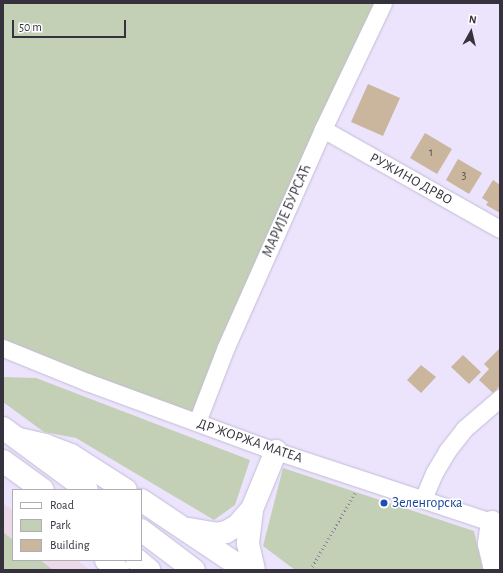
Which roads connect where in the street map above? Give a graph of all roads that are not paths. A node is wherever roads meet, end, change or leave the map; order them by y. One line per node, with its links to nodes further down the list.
1 (383, 3): 2 (street, МАРИЈЕ БУРСАЋ)
2 (323, 129): 3 (street, РУЖИНО ДРВО); 6 (street, МАРИЈЕ БУРСАЋ)
3 (500, 229)
4 (3, 348): 6 (street, ДР ЖОРЖА МАТЕА)
5 (500, 398): 13 (street)
6 (197, 422): 8 (street, ДР ЖОРЖА МАТЕА)
7 (11, 433): 11 (highway); 12 (highway)
8 (276, 451): 13 (street, ДР ЖОРЖА МАТЕА); 15 (highway)
9 (3, 461): 10 (highway)
10 (42, 489)
11 (86, 489)
12 (124, 489)
13 (424, 499): 16 (street, ДР ЖОРЖА МАТЕА)
14 (142, 501): 17 (highway)
15 (252, 509): 17 (highway); 25 (highway)
16 (496, 524): 26 (highway)
17 (180, 527): 24 (highway)
18 (142, 531): 23 (highway)
19 (107, 561): 21 (highway)
20 (138, 561): 22 (highway)
21 (118, 570)
22 (150, 570)
23 (194, 570)
24 (245, 570)
25 (254, 570)
26 (495, 570)

